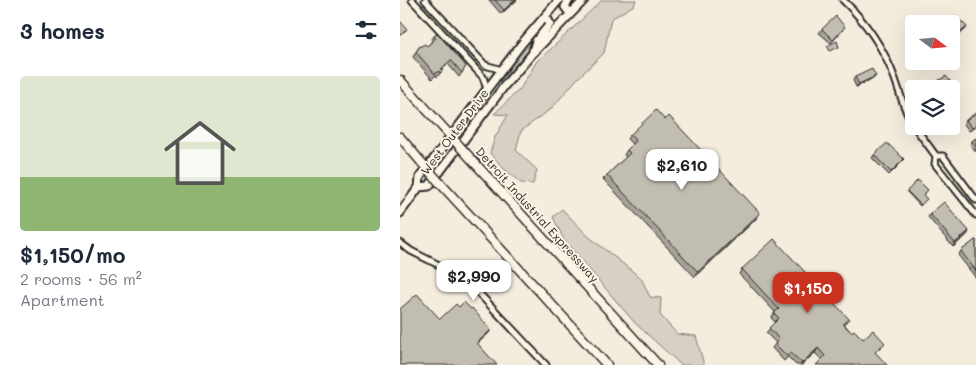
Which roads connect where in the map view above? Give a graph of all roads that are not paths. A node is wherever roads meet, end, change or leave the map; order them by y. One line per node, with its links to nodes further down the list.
1 (412, 0): 9 (street)
2 (425, 0): 7 (street)
3 (559, 0): 10 (main road, West Outer Drive)
4 (569, 0): 8 (main road)
5 (584, 0): 8 (main road, West Outer Drive)
6 (843, 0): 15 (street)
7 (435, 11): 9 (street); 12 (street)
8 (573, 11): 11 (main road, West Outer Drive)
9 (428, 18): 14 (street)
10 (542, 19): 11 (main road); 12 (main road, West Outer Drive)
11 (532, 54): 19 (main road, West Outer Drive)
12 (502, 70): 14 (main road, West Outer Drive)
13 (400, 80): 27 (highway, Detroit Industrial Expressway, bridge)
14 (487, 89): 19 (main road, West Outer Drive)
15 (905, 109)
16 (921, 135): 18 (street)
17 (400, 138): 26 (highway, bridge)
18 (936, 156): 20 (street); 23 (street)
19 (418, 189): 21 (main road); 22 (main road)
20 (976, 200)
21 (400, 204)
22 (400, 213)
23 (976, 214)
24 (400, 243): 25 (street)
25 (546, 365)
26 (607, 365)
27 (658, 365)

